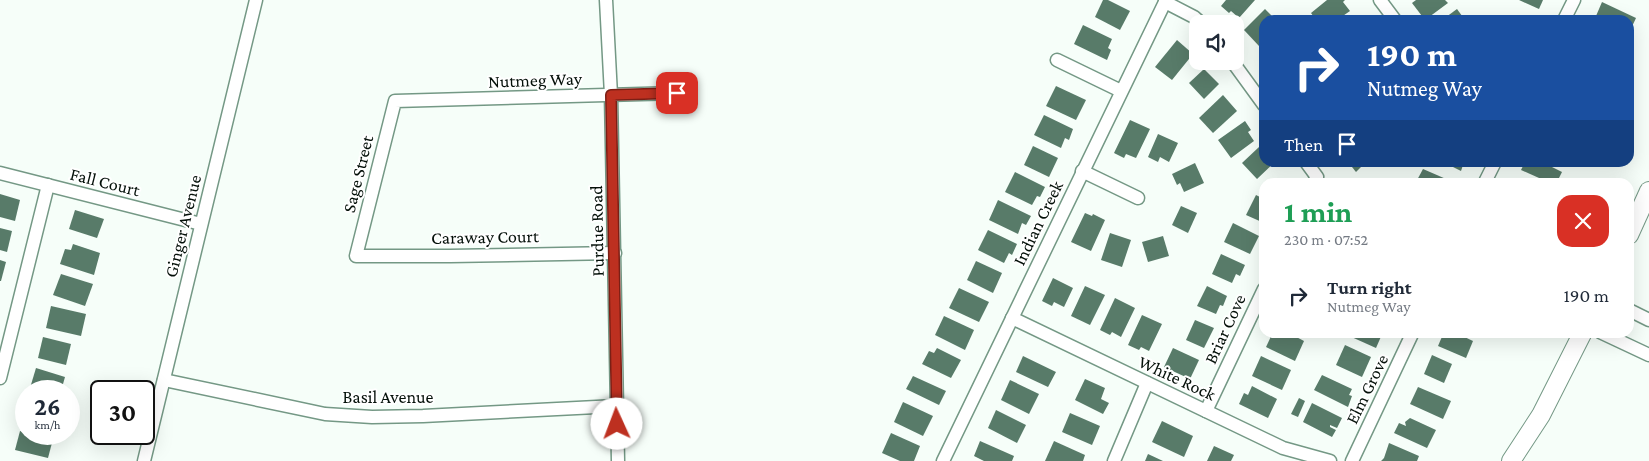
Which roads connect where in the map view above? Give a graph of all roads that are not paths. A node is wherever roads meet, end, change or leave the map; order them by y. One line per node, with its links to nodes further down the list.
1 (256, 0): 23 (street, Ginger Avenue)
2 (606, 0): 13 (street, Purdue Road)
3 (1380, 0): 7 (street)
4 (1574, 0): 8 (street)
5 (1166, 1): 6 (street); 11 (street, Indian Creek)
6 (1190, 15)
7 (1391, 15)
8 (1566, 15)
9 (1057, 60): 11 (street)
10 (1239, 70): 14 (street)
11 (1121, 91): 17 (street, Indian Creek)
12 (677, 93): 13 (street, Nutmeg Way)
13 (611, 95): 15 (street, Nutmeg Way); 25 (street, Purdue Road)
14 (1259, 98)
15 (395, 101): 26 (street, Sage Street)
16 (1310, 167): 19 (street)
17 (1082, 171): 22 (street); 29 (street, Indian Creek)
18 (0, 173): 20 (street, Fall Court)
19 (1316, 178)
20 (48, 185): 23 (street, Fall Court); 35 (street)
21 (1649, 191): 24 (street)
22 (1138, 198)
23 (201, 224): 36 (street, Ginger Avenue)
24 (1634, 224)
25 (615, 252): 26 (street, Caraway Court); 38 (street, Purdue Road)
26 (356, 256)
27 (1259, 300): 39 (street, Briar Cove)
28 (1634, 312): 30 (street)
29 (1012, 318): 37 (street, White Rock); 42 (street, Indian Creek)
30 (1649, 320)
31 (1410, 338): 45 (street, Elm Grove)
32 (1580, 338): 46 (street)
33 (1613, 338): 34 (street)
34 (1649, 355)
35 (0, 378)
36 (164, 380): 38 (street, Basil Avenue); 40 (street, Ginger Avenue)
37 (1146, 383): 39 (street, White Rock); 43 (street)
38 (616, 406): 41 (street, Purdue Road)
39 (1206, 411): 44 (street, White Rock)
40 (144, 461)
41 (618, 461)
42 (943, 461)
43 (1114, 461)
44 (1330, 461)
45 (1352, 461)
46 (1511, 461)

